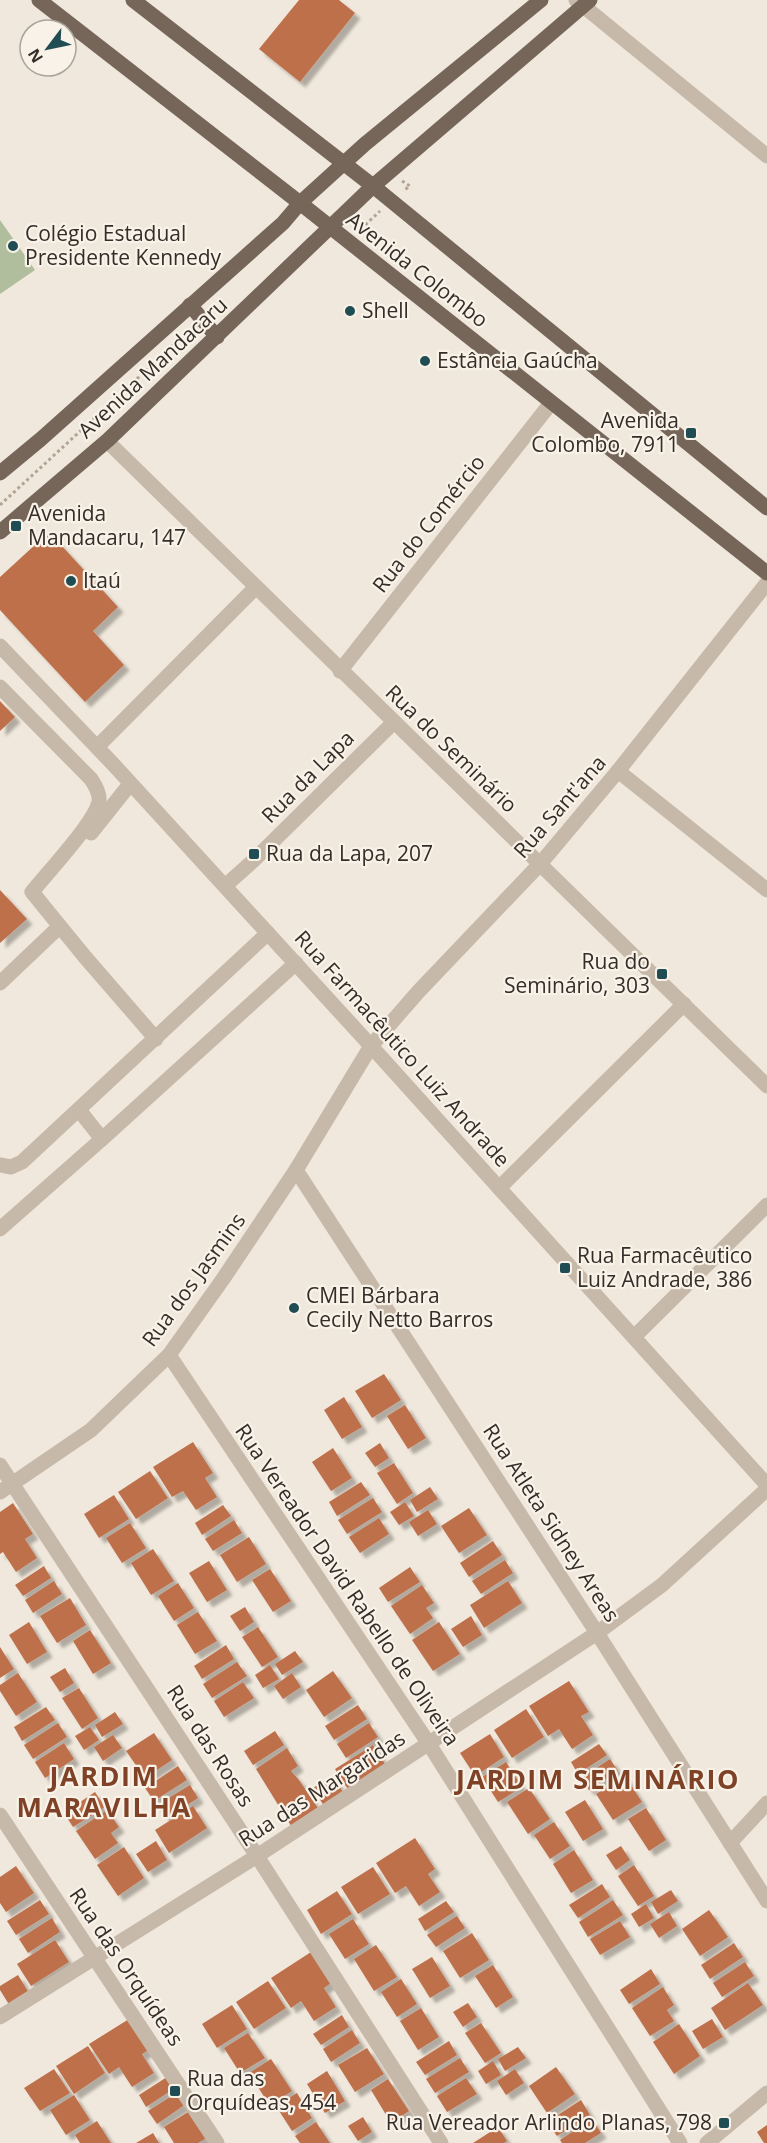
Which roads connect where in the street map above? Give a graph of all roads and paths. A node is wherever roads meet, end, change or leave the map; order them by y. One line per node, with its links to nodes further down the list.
1 (39, 0): 8 (main road, Avenida Colombo)
2 (133, 0): 6 (main road, Avenida Colombo)
3 (541, 0): 6 (main road, Avenida Mandacaru)
4 (583, 2): 5 (street); 7 (main road, Avenida Mandacaru)
5 (767, 156)
6 (344, 164): 7 (main road, Avenida Colombo); 8 (main road, Avenida Mandacaru)
7 (373, 186): 9 (main road, Avenida Mandacaru); 17 (main road, Avenida Colombo)
8 (300, 203): 9 (main road, Avenida Colombo); 10 (main road, Avenida Mandacaru)
9 (330, 228): 11 (main road, Avenida Mandacaru); 12 (main road, Avenida Colombo)
10 (190, 305): 11 (main road); 15 (main road, Avenida Mandacaru)
11 (217, 338): 14 (main road, Avenida Mandacaru)
12 (551, 403): 19 (main road, Avenida Colombo); 23 (street, Rua do Comércio)
13 (89, 424): 16 (path)
14 (107, 441): 18 (main road, Avenida Mandacaru); 21 (street, Rua do Seminário)
15 (0, 473)
16 (0, 505)
17 (767, 508)
18 (0, 532)
19 (767, 573)
20 (767, 583): 27 (street, Rua Sant'ana)
21 (256, 587): 23 (street, Rua do Seminário); 26 (street)
22 (0, 646): 26 (street, Rua Farmacêutico Luiz Andrade)
23 (340, 671): 25 (street, Rua do Seminário)
24 (0, 687): 32 (street)
25 (394, 722): 29 (street, Rua do Seminário); 30 (street, Rua da Lapa)
26 (97, 747): 28 (street, Rua Farmacêutico Luiz Andrade)
27 (618, 771): 29 (street, Rua Sant'ana); 31 (street)
28 (130, 784): 30 (street, Rua Farmacêutico Luiz Andrade); 32 (street)
29 (540, 864): 37 (street, Rua do Seminário); 39 (street, Rua Sant'ana)
30 (225, 886): 34 (street, Rua Farmacêutico Luiz Andrade)
31 (767, 890)
32 (38, 900): 33 (street)
33 (60, 927): 36 (street); 38 (street)
34 (268, 933): 35 (street, Rua Farmacêutico Luiz Andrade); 38 (street)
35 (296, 963): 39 (street, Rua Farmacêutico Luiz Andrade); 42 (street)
36 (0, 983)
37 (684, 1004): 40 (street, Rua do Seminário); 45 (street)
38 (156, 1039): 41 (street)
39 (371, 1046): 44 (street, Rua dos Jasmins); 45 (street, Rua Farmacêutico Luiz Andrade)
40 (767, 1086)
41 (79, 1110): 42 (street); 43 (street)
42 (102, 1139): 47 (street)
43 (0, 1165)
44 (296, 1170): 49 (street, Rua dos Jasmins); 53 (street, Rua Atleta Sidney Areas)
45 (499, 1188): 48 (street, Rua Farmacêutico Luiz Andrade)
46 (767, 1205): 48 (street)
47 (0, 1229)
48 (635, 1336): 51 (street, Rua Farmacêutico Luiz Andrade)
49 (169, 1355): 52 (street, Rua dos Jasmins); 54 (street, Rua Vereador David Rabello de Oliveira)
50 (0, 1465): 52 (street, Rua das Rosas)
51 (767, 1487): 53 (street, Rua das Margaridas)
52 (7, 1488): 58 (street, Rua das Rosas)
53 (597, 1633): 54 (street, Rua das Margaridas); 57 (street, Rua Atleta Sidney Areas)
54 (429, 1744): 58 (street, Rua das Margaridas); 65 (street, Rua Vereador David Rabello de Oliveira)
55 (767, 1803): 57 (street)
56 (0, 1815): 60 (street, Rua das Orquídeas)
57 (730, 1843): 59 (street, Rua Atleta Sidney Areas)
58 (257, 1856): 60 (street, Rua das Margaridas); 64 (street, Rua das Rosas)
59 (767, 1901)
60 (96, 1959): 61 (street, Rua das Margaridas); 63 (street, Rua das Orquídeas)
61 (0, 2017)
62 (767, 2093): 66 (street)
63 (217, 2143)
64 (441, 2143)
65 (680, 2143)
66 (707, 2143)

